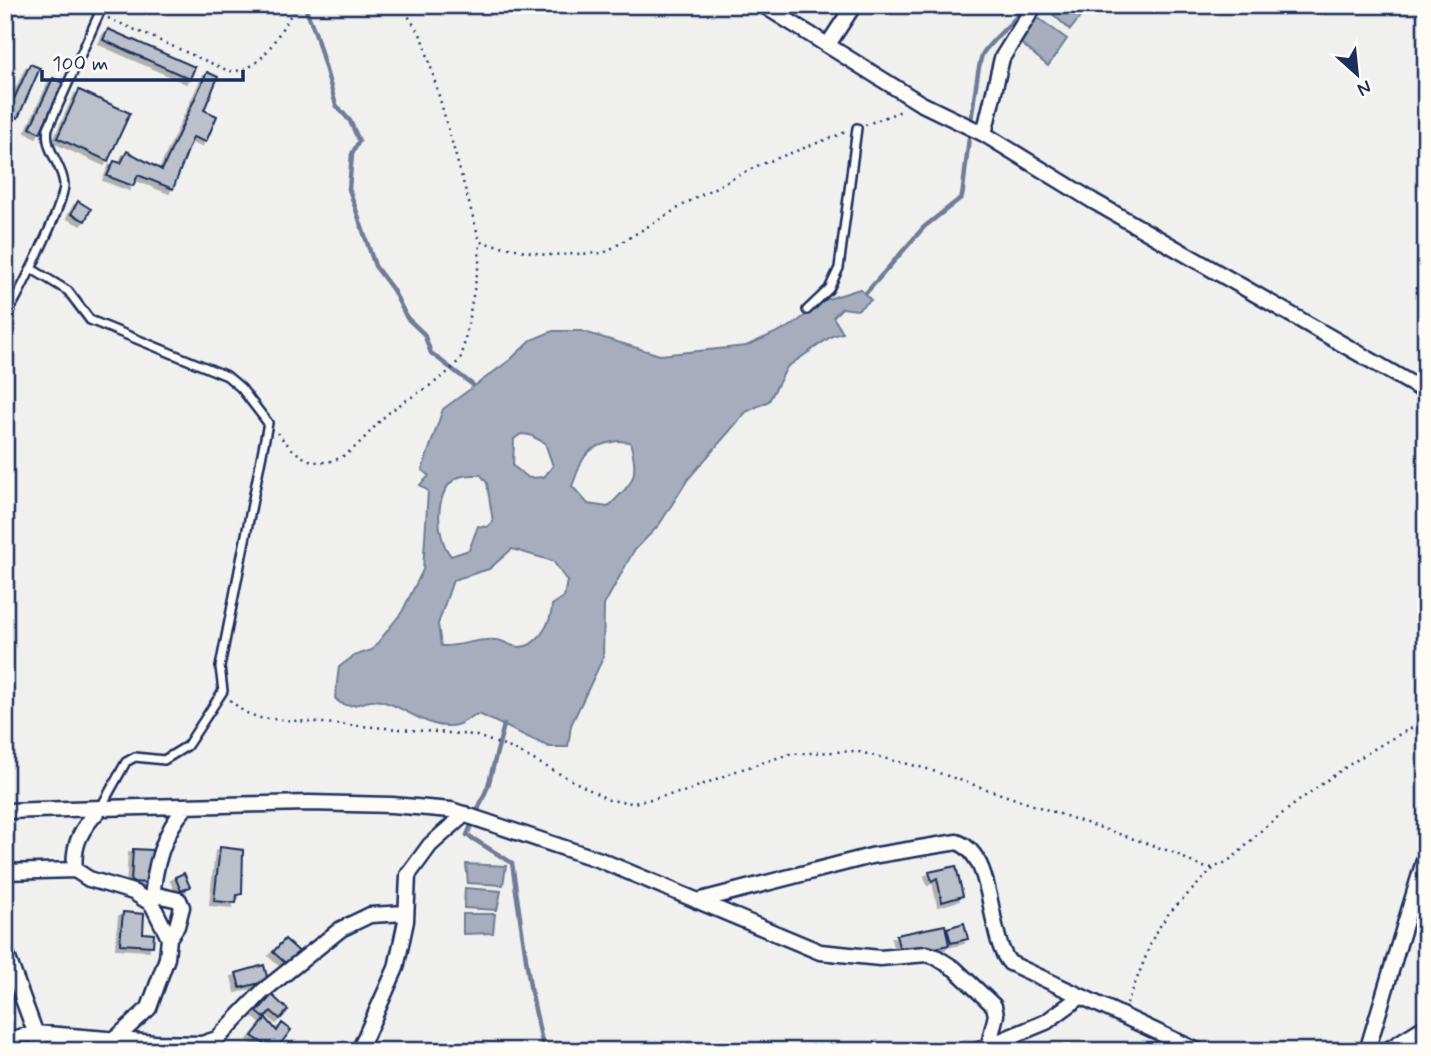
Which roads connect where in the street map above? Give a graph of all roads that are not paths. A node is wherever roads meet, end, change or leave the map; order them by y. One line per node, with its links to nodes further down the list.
1 (103, 5): 8 (lane)
2 (764, 5): 5 (street)
3 (855, 5): 5 (street)
4 (1034, 5): 7 (street)
5 (829, 43): 7 (street)
6 (857, 128): 9 (lane)
7 (984, 134): 11 (street)
8 (32, 269): 10 (lane); 13 (lane)
9 (807, 310)
10 (5, 318)
11 (1426, 392)
12 (187, 806): 13 (street); 15 (street); 19 (street)
13 (100, 808): 14 (street); 17 (street)
14 (5, 811)
15 (464, 814): 20 (street); 21 (street)
16 (1426, 853): 34 (street)
17 (75, 870): 18 (street); 19 (street)
18 (5, 872)
19 (152, 899): 22 (street); 22 (street)
20 (697, 901): 24 (street); 30 (street)
21 (406, 913): 29 (street); 32 (street)
22 (169, 938): 27 (street)
23 (5, 950): 26 (street)
24 (1080, 997): 30 (street); 33 (street)
25 (1426, 1026): 35 (street)
26 (35, 1033): 27 (street); 28 (street); 31 (street)
27 (114, 1040): 29 (street)
28 (5, 1041)
29 (219, 1045)
30 (983, 1047)
31 (42, 1051)
32 (359, 1051)
33 (1198, 1051)
34 (1367, 1051)
35 (1385, 1051)

